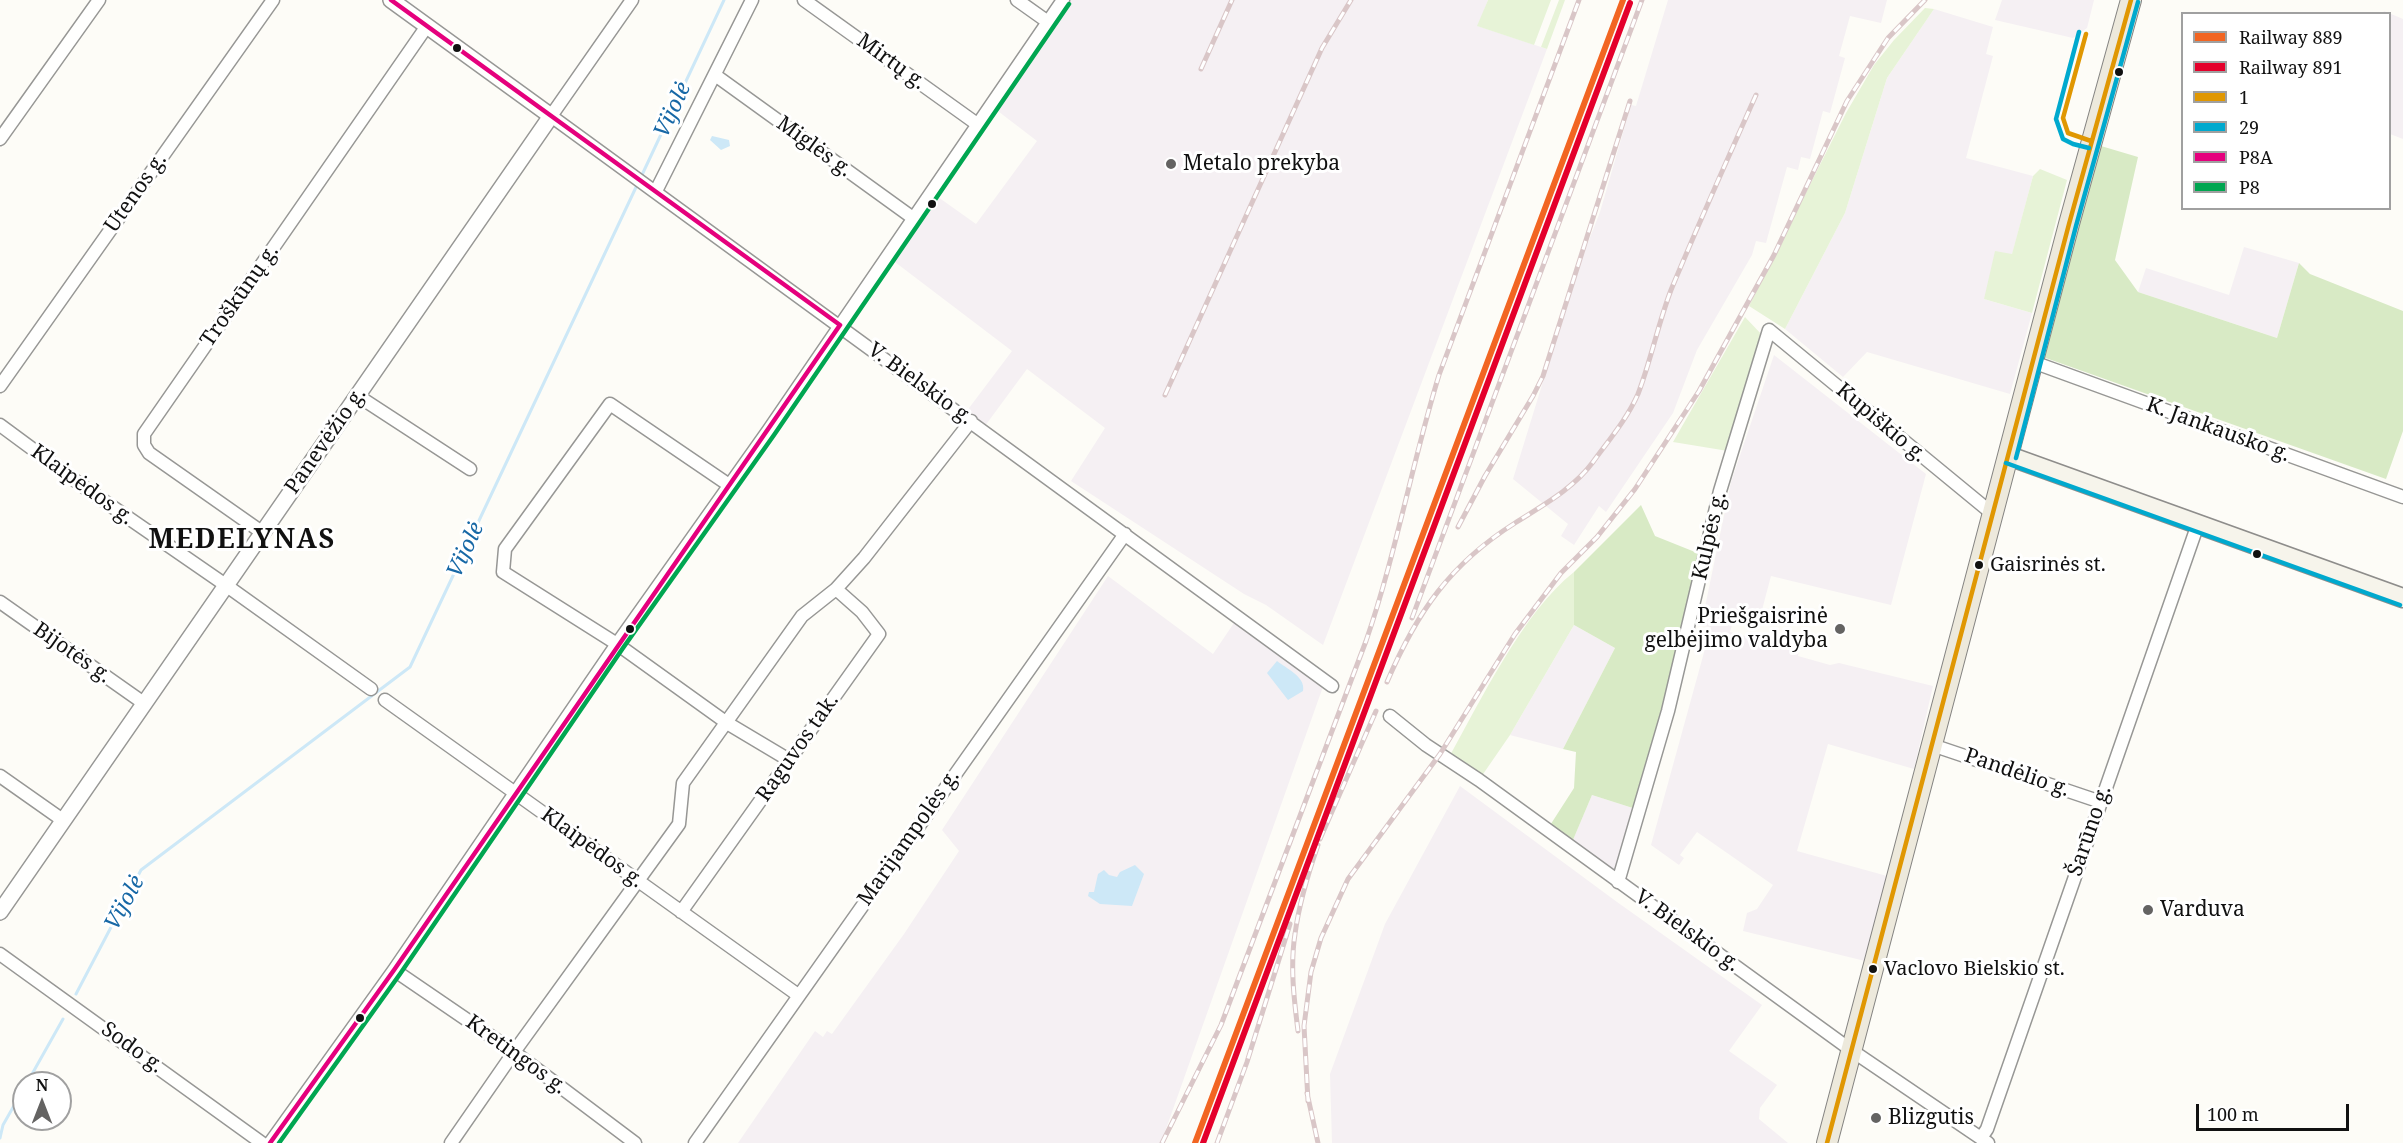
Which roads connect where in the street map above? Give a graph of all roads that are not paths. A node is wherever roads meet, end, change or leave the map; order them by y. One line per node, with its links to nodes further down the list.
1 (99, 0): 15 (street)
2 (273, 0): 21 (street, Utenos g.)
3 (391, 0): 11 (street, V. Bielskio g.)
4 (632, 0): 13 (street, Panevėžio g.)
5 (752, 0): 12 (street)
6 (804, 0): 14 (street, Mirtų g.)
7 (1017, 0): 10 (street)
8 (1063, 0): 10 (street)
9 (2131, 0): 20 (main road)
10 (1048, 22): 14 (street)
11 (427, 26): 13 (street, V. Bielskio g.); 31 (street, Troškūnų g.)
12 (715, 75): 16 (street); 17 (street, Miglės g.)
13 (551, 116): 16 (street, V. Bielskio g.); 22 (street, Panevėžio g.)
14 (977, 124): 17 (street)
15 (0, 139)
16 (652, 188): 18 (street, V. Bielskio g.)
17 (913, 218): 18 (street)
18 (840, 325): 23 (street, V. Bielskio g.); 27 (street)
19 (1769, 330): 29 (street, Kupiškio g.); 51 (street, Kulpės g.)
20 (2033, 362): 25 (main road); 28 (street, K. Jankausko g.)
21 (0, 386)
22 (358, 396): 26 (street); 31 (street, Panevėžio g.)
23 (971, 422): 32 (street, V. Bielskio g.); 34 (street)
24 (0, 425): 33 (street, Klaipėdos g.)
25 (2009, 456): 29 (main road); 30 (main road)
26 (470, 469)
27 (729, 485): 37 (street); 37 (street)
28 (2403, 497)
29 (1994, 515): 44 (main road)
30 (2198, 524): 35 (main road); 48 (street, Šarūno g.)
31 (263, 533): 33 (street, Panevėžio g.)
32 (1125, 534): 38 (street, V. Bielskio g.); 56 (street, Marijampolės g.)
33 (227, 586): 39 (street, Klaipėdos g.); 41 (street, Panevėžio g.)
34 (836, 589): 43 (street); 45 (street, Raguvos tak.)
35 (2403, 598)
36 (0, 602): 41 (street, Bijotės g.)
37 (617, 644): 43 (street); 47 (street)
38 (1332, 686)
39 (371, 689)
40 (385, 700): 47 (street, Klaipėdos g.)
41 (145, 704): 49 (street, Panevėžio g.)
42 (1390, 716): 51 (street, V. Bielskio g.)
43 (727, 723): 45 (street); 50 (street)
44 (1932, 745): 48 (street, Pandėlio g.); 57 (main road)
45 (789, 760): 53 (street, Raguvos tak.)
46 (0, 776): 49 (street)
47 (516, 794): 50 (street, Klaipėdos g.); 55 (street)
48 (2101, 802): 59 (street, Šarūno g.)
49 (64, 821): 52 (street, Panevėžio g.)
50 (639, 881): 53 (street, Klaipėdos g.); 58 (street)
51 (1618, 882): 57 (street, V. Bielskio g.)
52 (0, 912)
53 (681, 912): 56 (street, Klaipėdos g.)
54 (0, 954): 60 (street, Sodo g.)
55 (394, 970): 58 (street, Kretingos g.); 61 (street)
56 (798, 996): 64 (street, Marijampolės g.)
57 (1851, 1050): 59 (street, V. Bielskio g.); 65 (main road)
58 (514, 1052): 62 (street); 63 (street, Kretingos g.)
59 (1984, 1141)
60 (262, 1143)
61 (270, 1143)
62 (451, 1143)
63 (635, 1143)
64 (694, 1143)
65 (1827, 1143)

